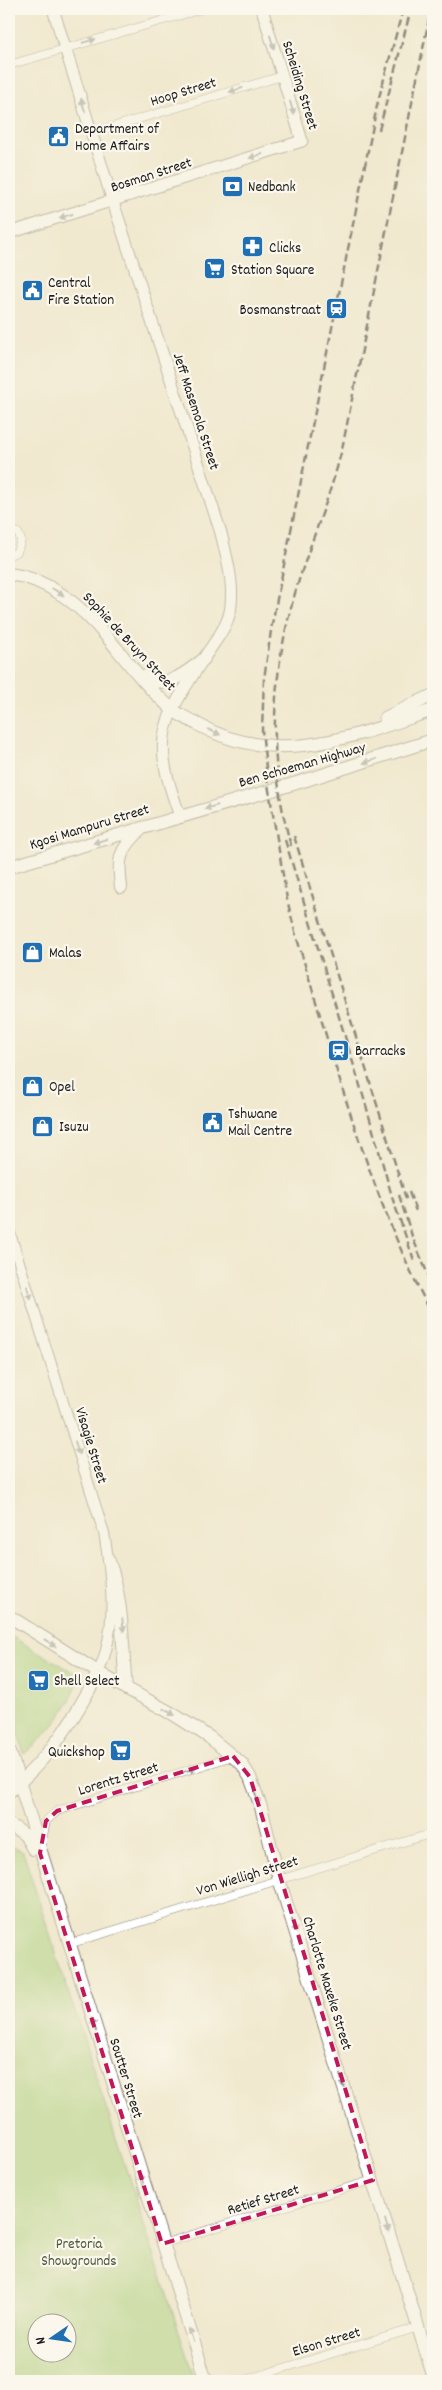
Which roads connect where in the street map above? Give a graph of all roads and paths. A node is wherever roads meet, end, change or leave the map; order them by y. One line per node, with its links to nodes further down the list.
1 (53, 9): 4 (main road, Jeff Masemola Street)
2 (202, 9): 4 (street, one-way to 2)
3 (262, 9): 6 (main road, Scheiding Street, one-way to 6)
4 (65, 48): 5 (street); 7 (main road, Jeff Masemola Street, one-way to 4)
5 (9, 65)
6 (282, 76): 7 (street, Hoop Street, one-way to 7); 8 (main road, Scheiding Street, one-way to 8)
7 (92, 134): 9 (main road, Jeff Masemola Street)
8 (302, 141): 9 (main road, Bosman Street, one-way to 9)
9 (113, 202): 10 (main road, Bosman Street, one-way to 10); 14 (main road, Jeff Masemola Street)
10 (9, 233)
11 (9, 528): 12 (street)
12 (9, 555)
13 (9, 574): 15 (main road, Sophie de Bruyn Street, one-way to 15)
14 (204, 659): 15 (main road); 17 (main road, Jeff Masemola Street)
15 (136, 670): 17 (main road, Sophie de Bruyn Street)
16 (433, 695): 20 (main road)
17 (171, 709): 20 (main road, Ben Schoeman Highway, one-way to 20); 23 (main road, Jeff Masemola Street)
18 (433, 710): 20 (main road, Ben Schoeman Highway)
19 (433, 740): 22 (main road, Ben Schoeman Highway)
20 (315, 745)
21 (433, 746): 22 (main road)
22 (402, 750): 23 (main road, Ben Schoeman Highway, one-way to 23)
23 (180, 816): 24 (main road, Kgosi Mampuru Street)
24 (143, 827): 25 (main road, Kgosi Mampuru Street, one-way to 25); 26 (main road)
25 (9, 868)
26 (121, 886)
27 (9, 1230): 28 (street, Visagie Street, one-way to 28)
28 (109, 1561): 30 (street, Visagie Street); 31 (main road, one-way to 31)
29 (9, 1616): 30 (main road, Charlotte Maxeke Street, one-way to 30)
30 (98, 1673): 31 (main road, Charlotte Maxeke Street); 34 (main road)
31 (126, 1689): 33 (main road, Charlotte Maxeke Street, one-way to 33)
32 (9, 1749): 34 (main road, Soutter Street)
33 (233, 1756): 37 (street, Lorentz Street, one-way to 33); 38 (main road, Charlotte Maxeke Street, one-way to 38)
34 (13, 1788): 37 (main road, Soutter Street)
35 (9, 1824): 39 (main road)
36 (433, 1833): 38 (street, Von Wielligh Street)
37 (40, 1853): 39 (main road, Soutter Street)
38 (279, 1879): 40 (street, Von Wielligh Street); 41 (main road, Charlotte Maxeke Street, one-way to 41)
39 (49, 1883): 40 (main road, Soutter Street)
40 (68, 1944): 42 (main road, Soutter Street, one-way to 40)
41 (373, 2180): 42 (street, Retief Street); 43 (main road, Charlotte Maxeke Street, one-way to 43)
42 (162, 2244): 45 (main road, Soutter Street, one-way to 42)
43 (419, 2327): 44 (main road, Charlotte Maxeke Street); 46 (street, Elson Street)
44 (433, 2375)
45 (206, 2381)
46 (241, 2381)

